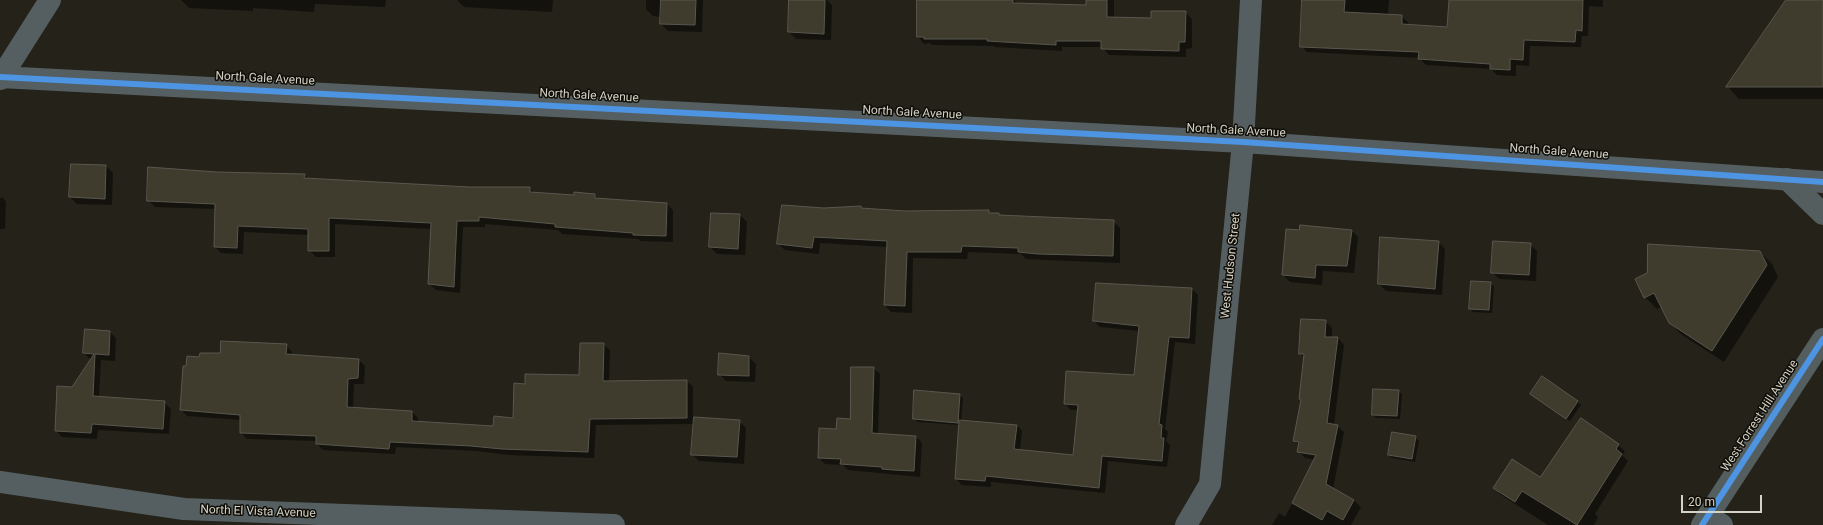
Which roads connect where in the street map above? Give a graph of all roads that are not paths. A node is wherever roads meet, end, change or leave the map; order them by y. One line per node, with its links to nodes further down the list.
1 (50, 0): 3 (street)
2 (1251, 0): 4 (street, West Hudson Street)
3 (1, 77): 4 (street, North Gale Avenue)
4 (1244, 142): 5 (street, North Gale Avenue); 13 (street, West Hudson Street)
5 (1787, 179): 6 (street, North Gale Avenue); 7 (main road)
6 (1823, 182)
7 (1823, 214)
8 (1823, 340): 11 (main road, West Forrest Hill Avenue)
9 (0, 482): 10 (street, North El Vista Avenue)
10 (182, 517): 12 (street, North El Vista Avenue)
11 (1711, 522)
12 (614, 525)
13 (1186, 525)

